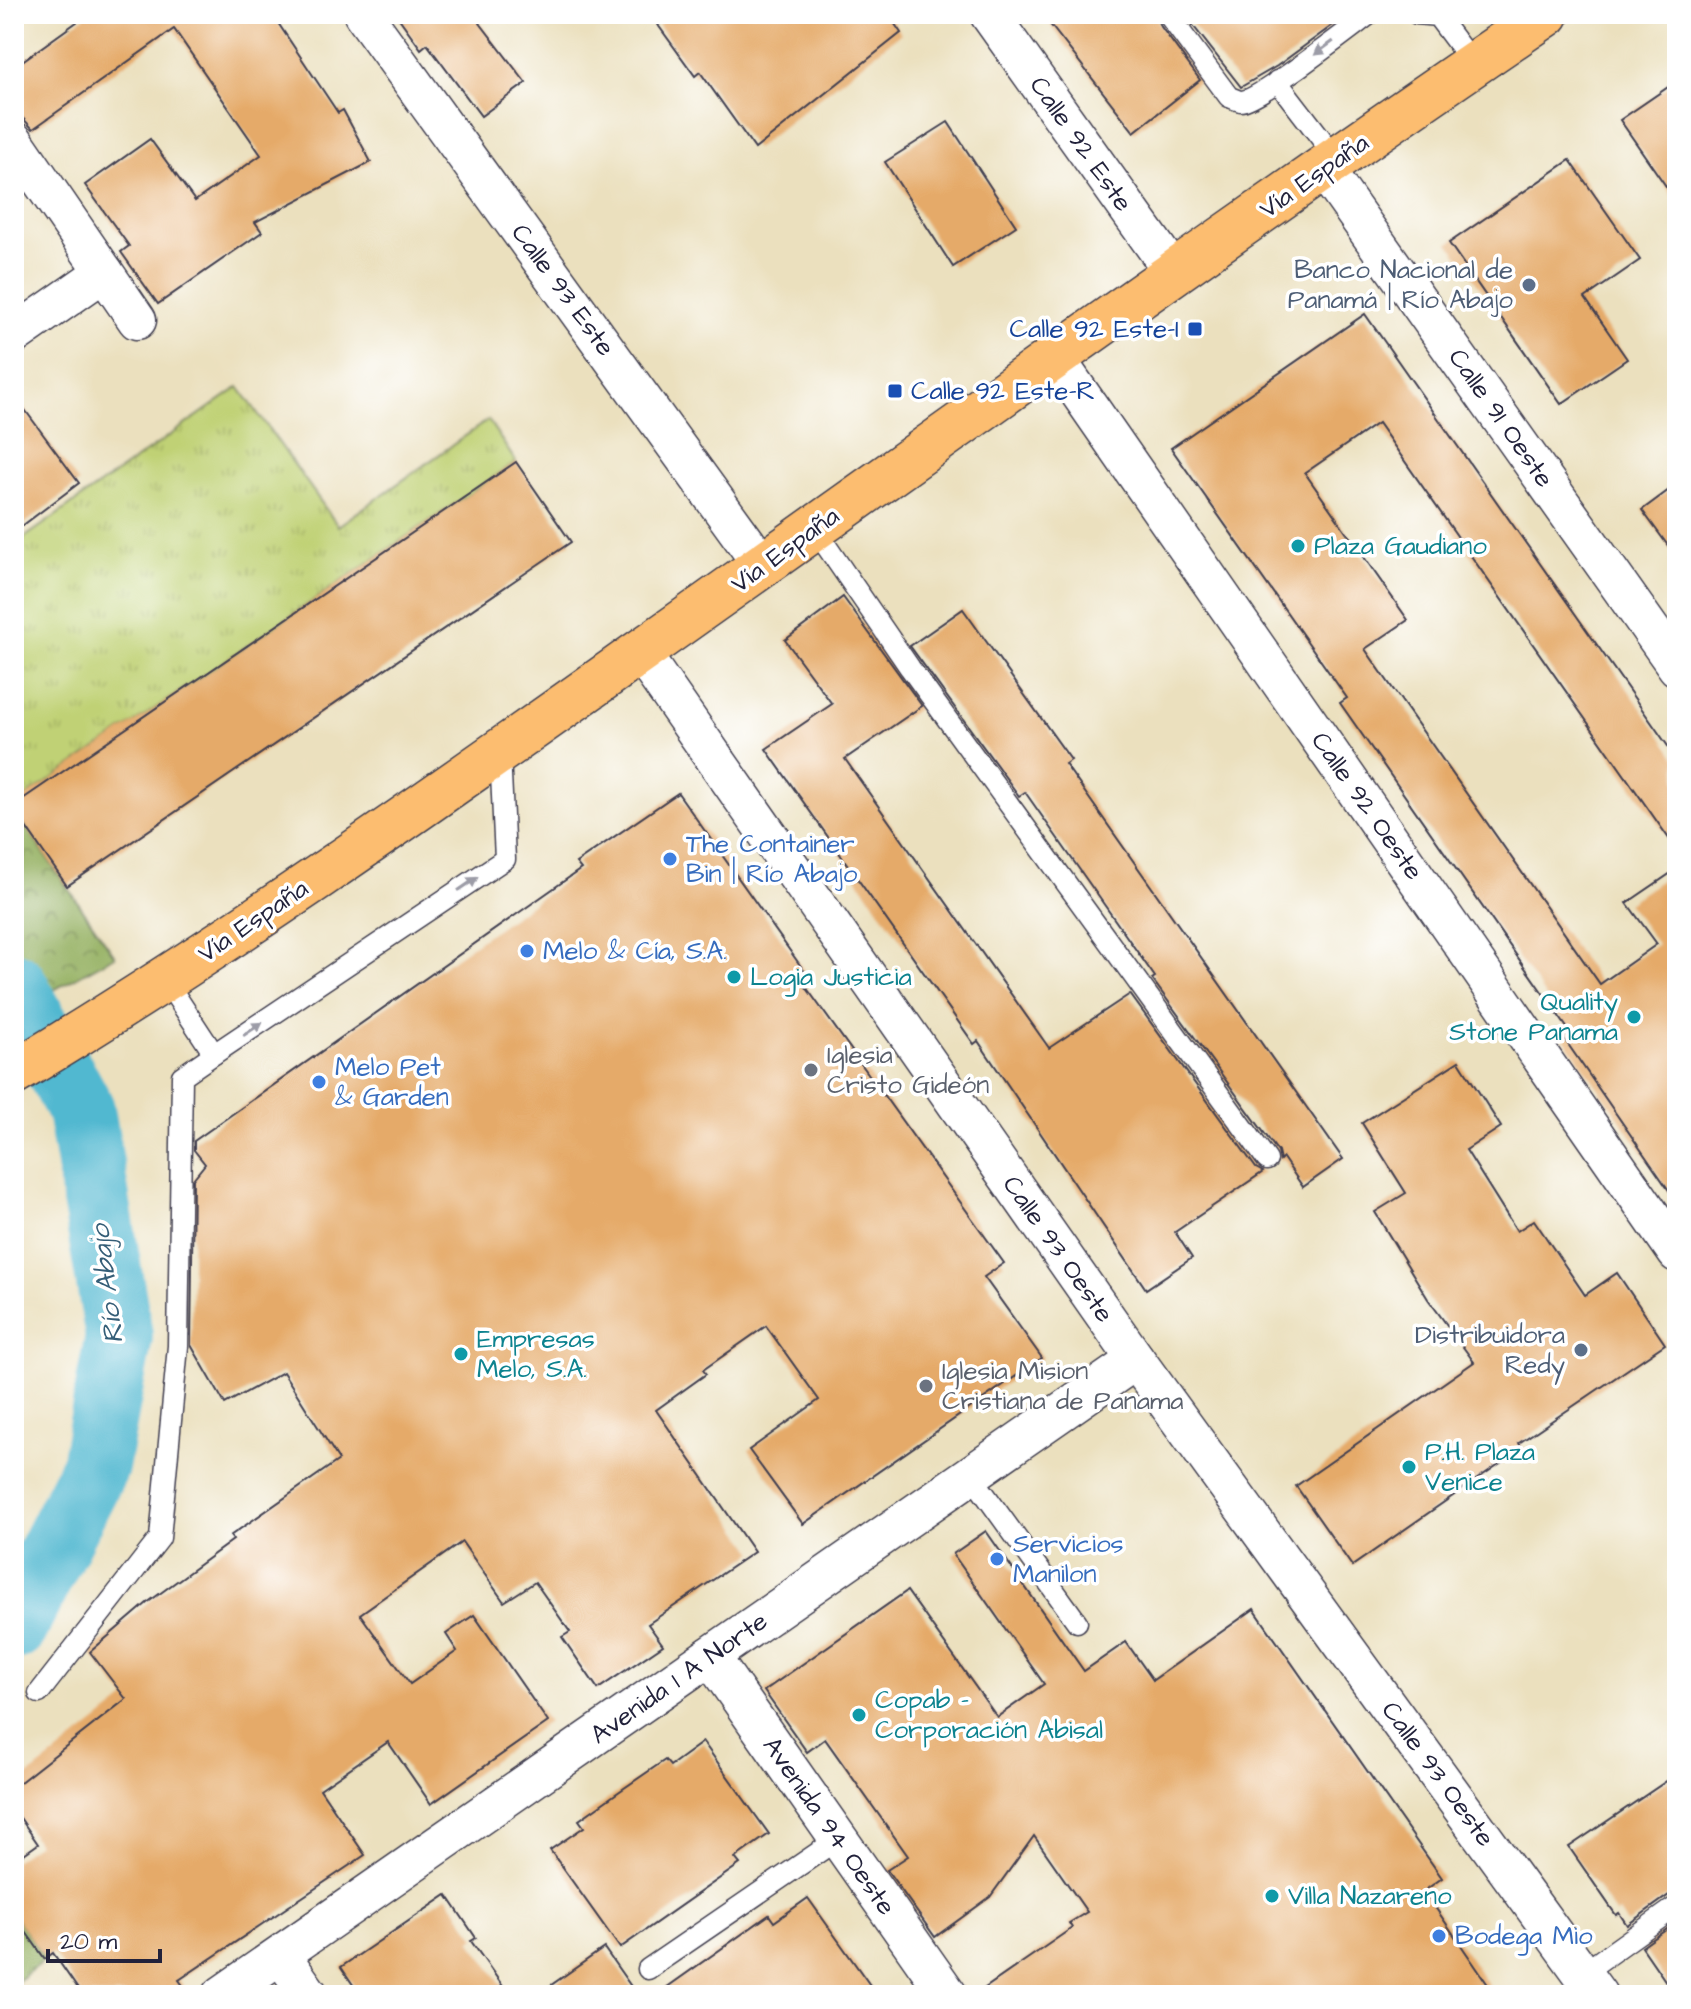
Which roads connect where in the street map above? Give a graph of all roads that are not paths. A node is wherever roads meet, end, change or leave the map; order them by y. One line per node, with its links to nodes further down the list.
1 (363, 14): 17 (street, Calle 93 Este)
2 (989, 14): 12 (street, Calle 92 Este)
3 (1370, 14): 8 (lane, one-way to 8)
4 (1417, 14): 7 (lane)
5 (1547, 14): 7 (main road, Vía España)
6 (1169, 16): 8 (lane)
7 (1473, 64): 10 (main road, Vía España)
8 (1277, 81): 10 (lane)
9 (14, 141): 11 (street)
10 (1331, 164): 12 (main road, Vía España); 19 (street, Calle 91 Oeste)
11 (104, 272): 13 (street); 14 (street)
12 (1174, 273): 15 (main road, Vía España)
13 (137, 320)
14 (14, 335)
15 (1056, 359): 16 (main road, Vía España); 25 (street, Calle 92 Oeste)
16 (814, 528): 17 (main road, Vía España); 24 (lane)
17 (763, 566): 18 (main road, Vía España)
18 (640, 652): 20 (main road, Vía España); 26 (street, Calle 93 Oeste)
19 (1677, 667)
20 (500, 753): 21 (main road, Vía España); 22 (lane, one-way to 20)
21 (166, 981): 22 (lane); 23 (main road, Vía España)
22 (214, 1054): 30 (lane)
23 (14, 1073)
24 (1267, 1160)
25 (1677, 1253)
26 (1136, 1360): 27 (street, Avenida 1 A Norte); 35 (street, Calle 93 Oeste)
27 (971, 1475): 28 (lane); 29 (street, Avenida 1 A Norte)
28 (1077, 1622)
29 (710, 1656): 31 (street, Avenida 94 Oeste); 33 (street, Avenida 1 A Norte)
30 (39, 1693)
31 (838, 1839): 34 (lane); 38 (street, Avenida 94 Oeste)
32 (1677, 1906): 35 (lane)
33 (281, 1955): 36 (street, Avenida 1 A Norte); 37 (street)
34 (648, 1969)
35 (1590, 1984)
36 (222, 1995)
37 (309, 1995)
38 (948, 1995)

